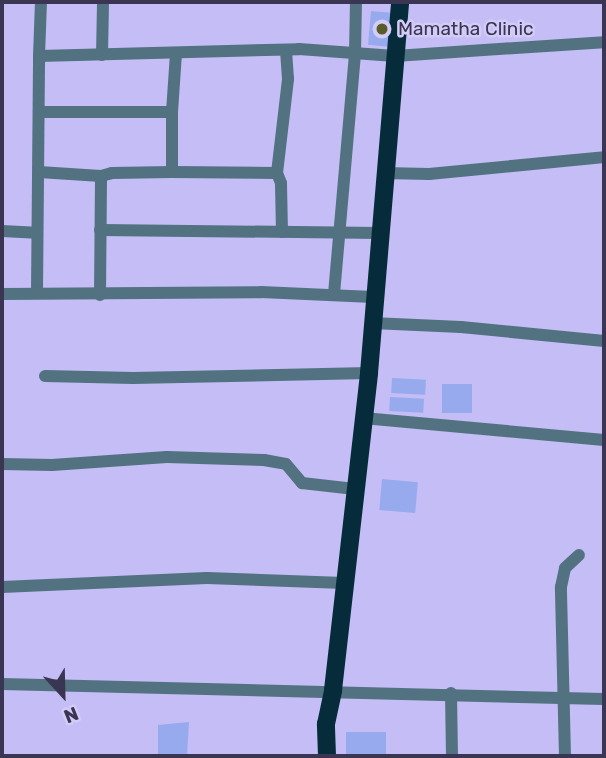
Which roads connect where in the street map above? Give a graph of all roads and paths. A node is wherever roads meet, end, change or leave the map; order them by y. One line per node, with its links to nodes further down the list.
1 (41, 2): 9 (street)
2 (103, 2): 10 (street)
3 (356, 2): 7 (street)
4 (400, 2): 11 (main road)
5 (604, 42): 11 (street)
6 (286, 50): 7 (street); 8 (street); 17 (street)
7 (355, 52): 11 (street); 24 (street)
8 (176, 54): 10 (street); 13 (street)
9 (39, 55): 10 (street); 12 (street)
10 (102, 55)
11 (396, 56): 18 (main road)
12 (40, 111): 13 (street); 15 (street)
13 (172, 112): 16 (street)
14 (604, 157): 18 (street)
15 (39, 172): 19 (street); 23 (street)
16 (172, 172): 17 (street); 19 (street)
17 (277, 173): 22 (street)
18 (384, 173): 25 (main road)
19 (101, 176): 20 (street)
20 (100, 230): 22 (street); 29 (street)
21 (2, 231): 23 (street)
22 (282, 232): 24 (street)
23 (36, 233): 26 (street)
24 (340, 233): 25 (street); 28 (street)
25 (379, 233): 30 (main road)
26 (37, 292): 27 (street); 29 (street)
27 (2, 294)
28 (334, 294): 29 (street); 30 (street)
29 (100, 295)
30 (373, 297): 31 (main road)
31 (372, 323): 32 (street); 33 (main road)
32 (604, 341)
33 (369, 373): 34 (street); 35 (main road)
34 (45, 376)
35 (363, 418): 36 (street); 38 (main road)
36 (604, 439)
37 (2, 464): 38 (street)
38 (355, 489): 40 (main road)
39 (579, 555): 45 (street)
40 (344, 583): 41 (street); 43 (main road)
41 (2, 587)
42 (2, 684): 43 (street)
43 (333, 690): 44 (street); 47 (main road)
44 (451, 694): 45 (street); 48 (street)
45 (564, 699): 46 (street); 49 (street)
46 (604, 699)
47 (327, 756)
48 (452, 756)
49 (565, 756)

